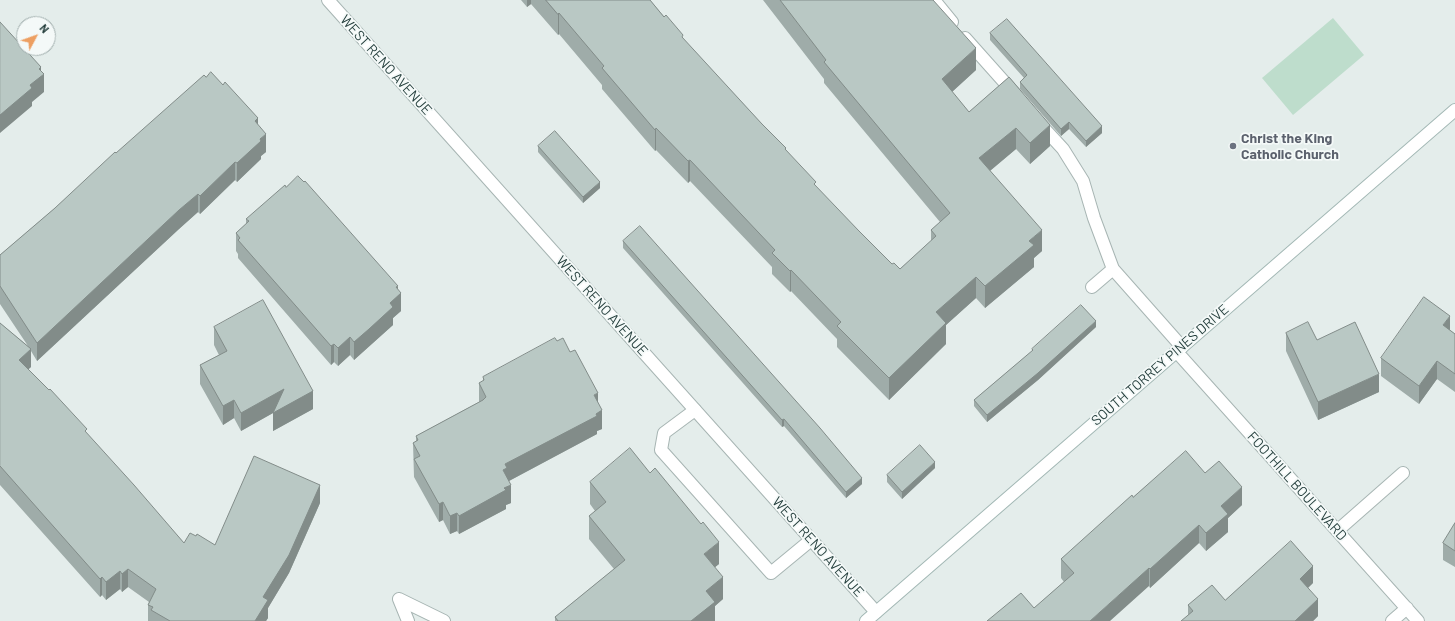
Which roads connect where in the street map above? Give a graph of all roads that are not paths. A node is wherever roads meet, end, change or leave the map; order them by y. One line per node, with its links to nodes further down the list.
1 (328, 0): 9 (street, WEST RENO AVENUE)
2 (934, 0): 3 (street)
3 (1022, 102)
4 (1455, 110): 8 (street, SOUTH TORREY PINES DRIVE)
5 (1032, 114): 6 (street)
6 (1113, 269): 7 (street); 8 (street, FOOTHILL BOULEVARD)
7 (1092, 288)
8 (1179, 349): 11 (street, FOOTHILL BOULEVARD); 14 (street, SOUTH TORREY PINES DRIVE)
9 (694, 410): 12 (street, WEST RENO AVENUE); 12 (street)
10 (1403, 473): 11 (street)
11 (1338, 531): 13 (street, FOOTHILL BOULEVARD)
12 (811, 540): 14 (street, WEST RENO AVENUE)
13 (1407, 608): 18 (street); 19 (street, FOOTHILL BOULEVARD)
14 (876, 612): 17 (street, SOUTH TORREY PINES DRIVE)
15 (408, 621): 16 (street)
16 (444, 621)
17 (866, 621)
18 (1392, 621)
19 (1418, 621)

